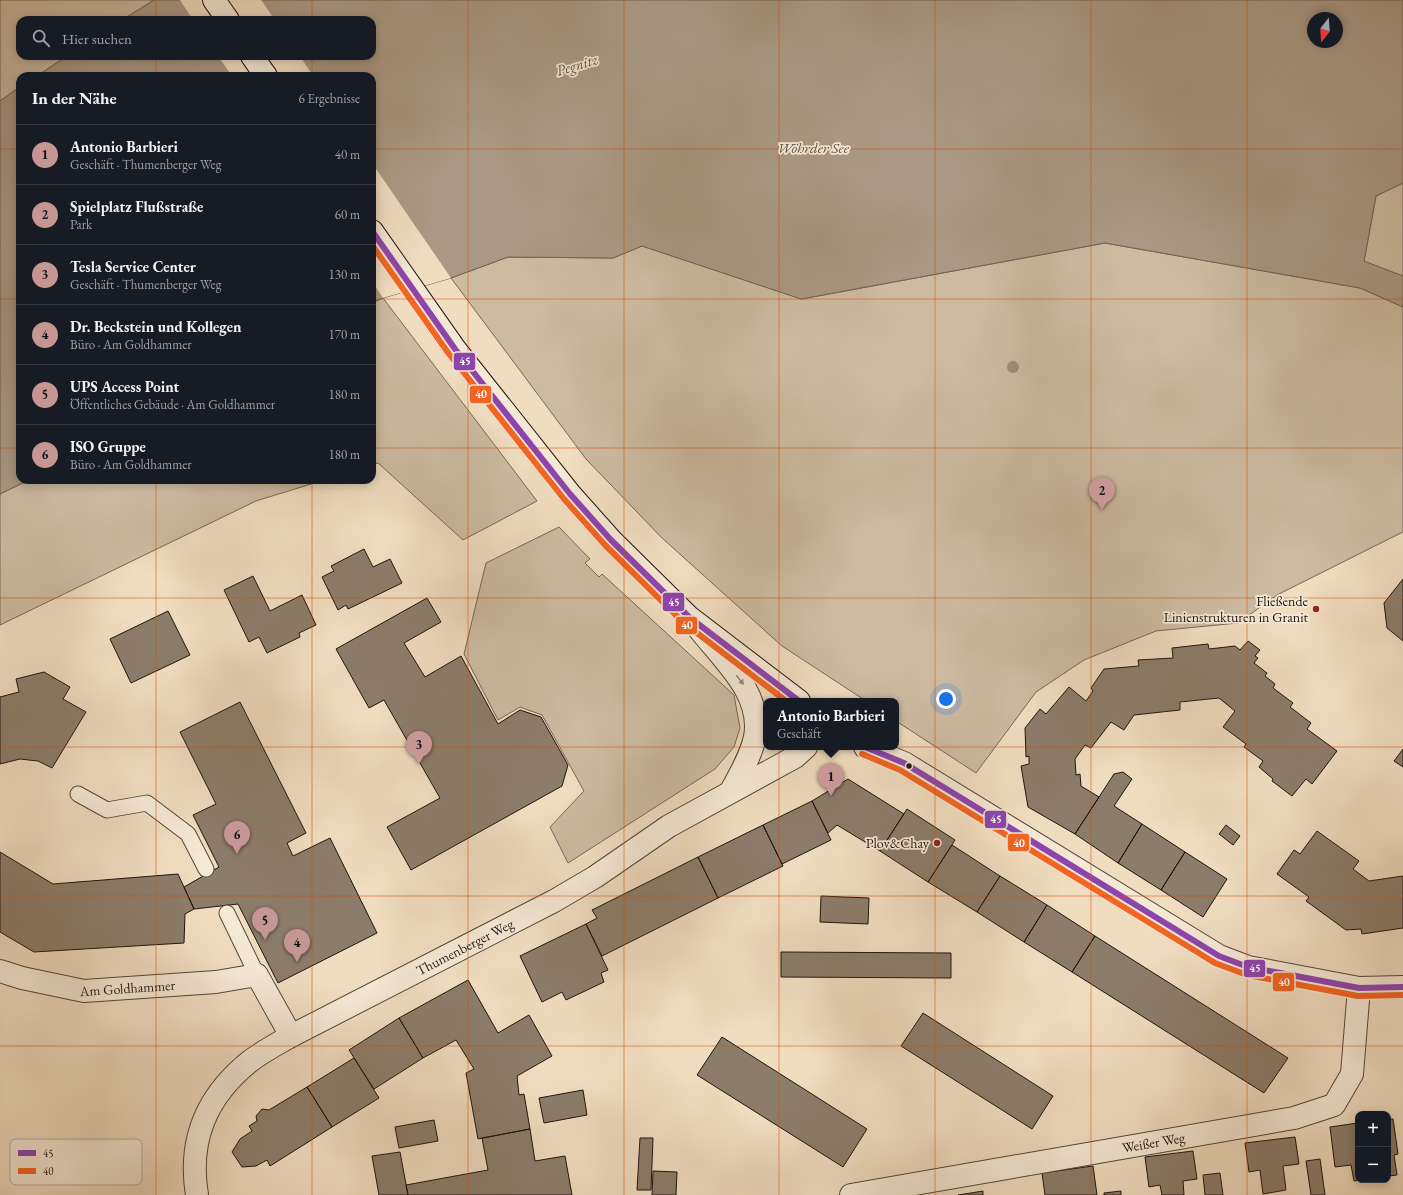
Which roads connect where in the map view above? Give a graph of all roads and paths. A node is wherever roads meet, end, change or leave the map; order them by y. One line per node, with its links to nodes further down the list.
1 (214, 0): 2 (street)
2 (225, 16)
3 (255, 60): 4 (street)
4 (263, 72)
5 (376, 237): 6 (street)
6 (689, 617): 7 (street); 10 (street, one-way to 10)
7 (795, 698)
8 (803, 750): 10 (street, Thumenberger Weg)
9 (872, 750): 17 (street)
10 (731, 791): 18 (street, Thumenberger Weg)
11 (78, 794): 12 (lane)
12 (206, 869)
13 (227, 913): 15 (lane)
14 (0, 970): 15 (street, Am Goldhammer)
15 (257, 974): 18 (street)
16 (1403, 987): 17 (street)
17 (1359, 988): 20 (street, Weißer Weg)
18 (290, 1036): 19 (street, Thumenberger Weg)
19 (198, 1195)
20 (851, 1195)

